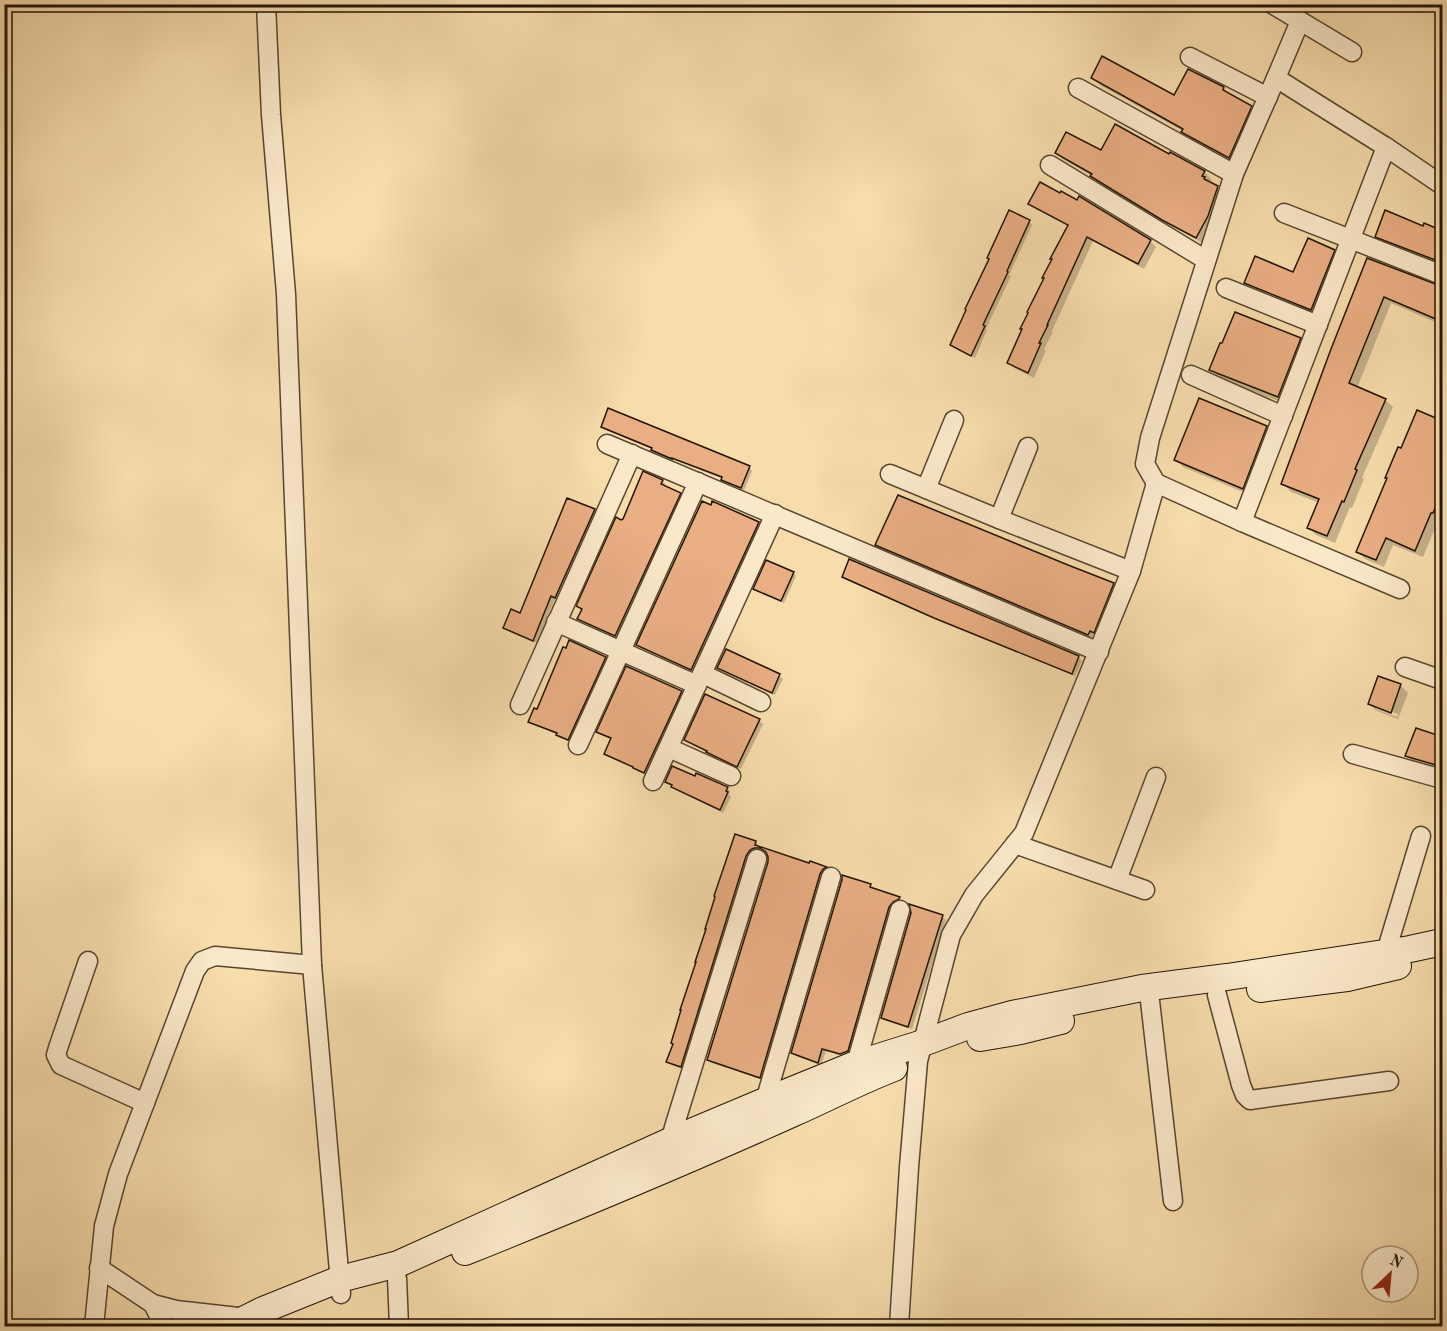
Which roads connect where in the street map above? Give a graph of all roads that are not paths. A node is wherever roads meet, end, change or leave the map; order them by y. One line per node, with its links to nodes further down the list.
1 (266, 4): 60 (street)
2 (1275, 5): 3 (street)
3 (1300, 21): 4 (street); 6 (street)
4 (1352, 52)
5 (1190, 57): 8 (street)
6 (1278, 74): 8 (street); 9 (street)
7 (1078, 88): 11 (street)
8 (1268, 97): 11 (street)
9 (1386, 147): 12 (street); 14 (street)
10 (1050, 165): 15 (street)
11 (1234, 174): 15 (street)
12 (1443, 185)
13 (1284, 213): 14 (street)
14 (1351, 239): 16 (street); 18 (street)
15 (1206, 260): 27 (street)
16 (1443, 275)
17 (1226, 288): 18 (street)
18 (1318, 325): 20 (street)
19 (1191, 375): 20 (street)
20 (1283, 416): 31 (street)
21 (954, 420): 28 (street)
22 (607, 444): 24 (street)
23 (1028, 447): 30 (street)
24 (632, 454): 26 (street); 34 (street)
25 (890, 474): 28 (street)
26 (698, 482): 29 (street); 35 (street)
27 (1156, 483): 31 (street); 32 (street)
28 (926, 489): 30 (street)
29 (775, 514): 36 (street); 38 (street)
30 (999, 519): 32 (street)
31 (1242, 522): 33 (street)
32 (1131, 571): 36 (street)
33 (1400, 589)
34 (556, 622): 35 (street); 41 (street)
35 (621, 651): 38 (street); 42 (street)
36 (1099, 652): 50 (street)
37 (1405, 667): 39 (street)
38 (700, 679): 40 (street); 43 (street)
39 (1443, 680)
40 (761, 702)
41 (520, 705)
42 (578, 745)
43 (669, 748): 45 (street); 48 (street)
44 (1353, 754): 47 (street)
45 (731, 776)
46 (1155, 777): 53 (street)
47 (1443, 779)
48 (653, 782)
49 (1421, 836): 57 (street)
50 (1015, 844): 53 (street); 63 (street)
51 (757, 859): 68 (street)
52 (831, 877): 66 (street)
53 (1117, 880): 54 (street)
54 (1145, 890)
55 (900, 910): 64 (street)
56 (1443, 942): 57 (street)
57 (1386, 952): 63 (street)
58 (1443, 956): 61 (street)
59 (88, 961): 67 (street)
60 (312, 965): 67 (street); 72 (street)
61 (1217, 995): 62 (street); 65 (street)
62 (1150, 1001): 63 (street); 69 (street)
63 (920, 1052): 64 (street); 68 (street); 78 (street)
64 (856, 1064): 66 (street)
65 (1389, 1081)
66 (765, 1101): 68 (street)
67 (145, 1103): 70 (street)
68 (677, 1151): 71 (street); 72 (street)
69 (1173, 1201)
70 (99, 1268): 73 (street); 75 (street)
71 (397, 1278): 72 (street); 77 (street)
72 (341, 1287): 74 (street)
73 (153, 1304): 74 (street); 76 (street)
74 (247, 1324)
75 (94, 1326)
76 (164, 1326)
77 (399, 1326)
78 (899, 1326)

